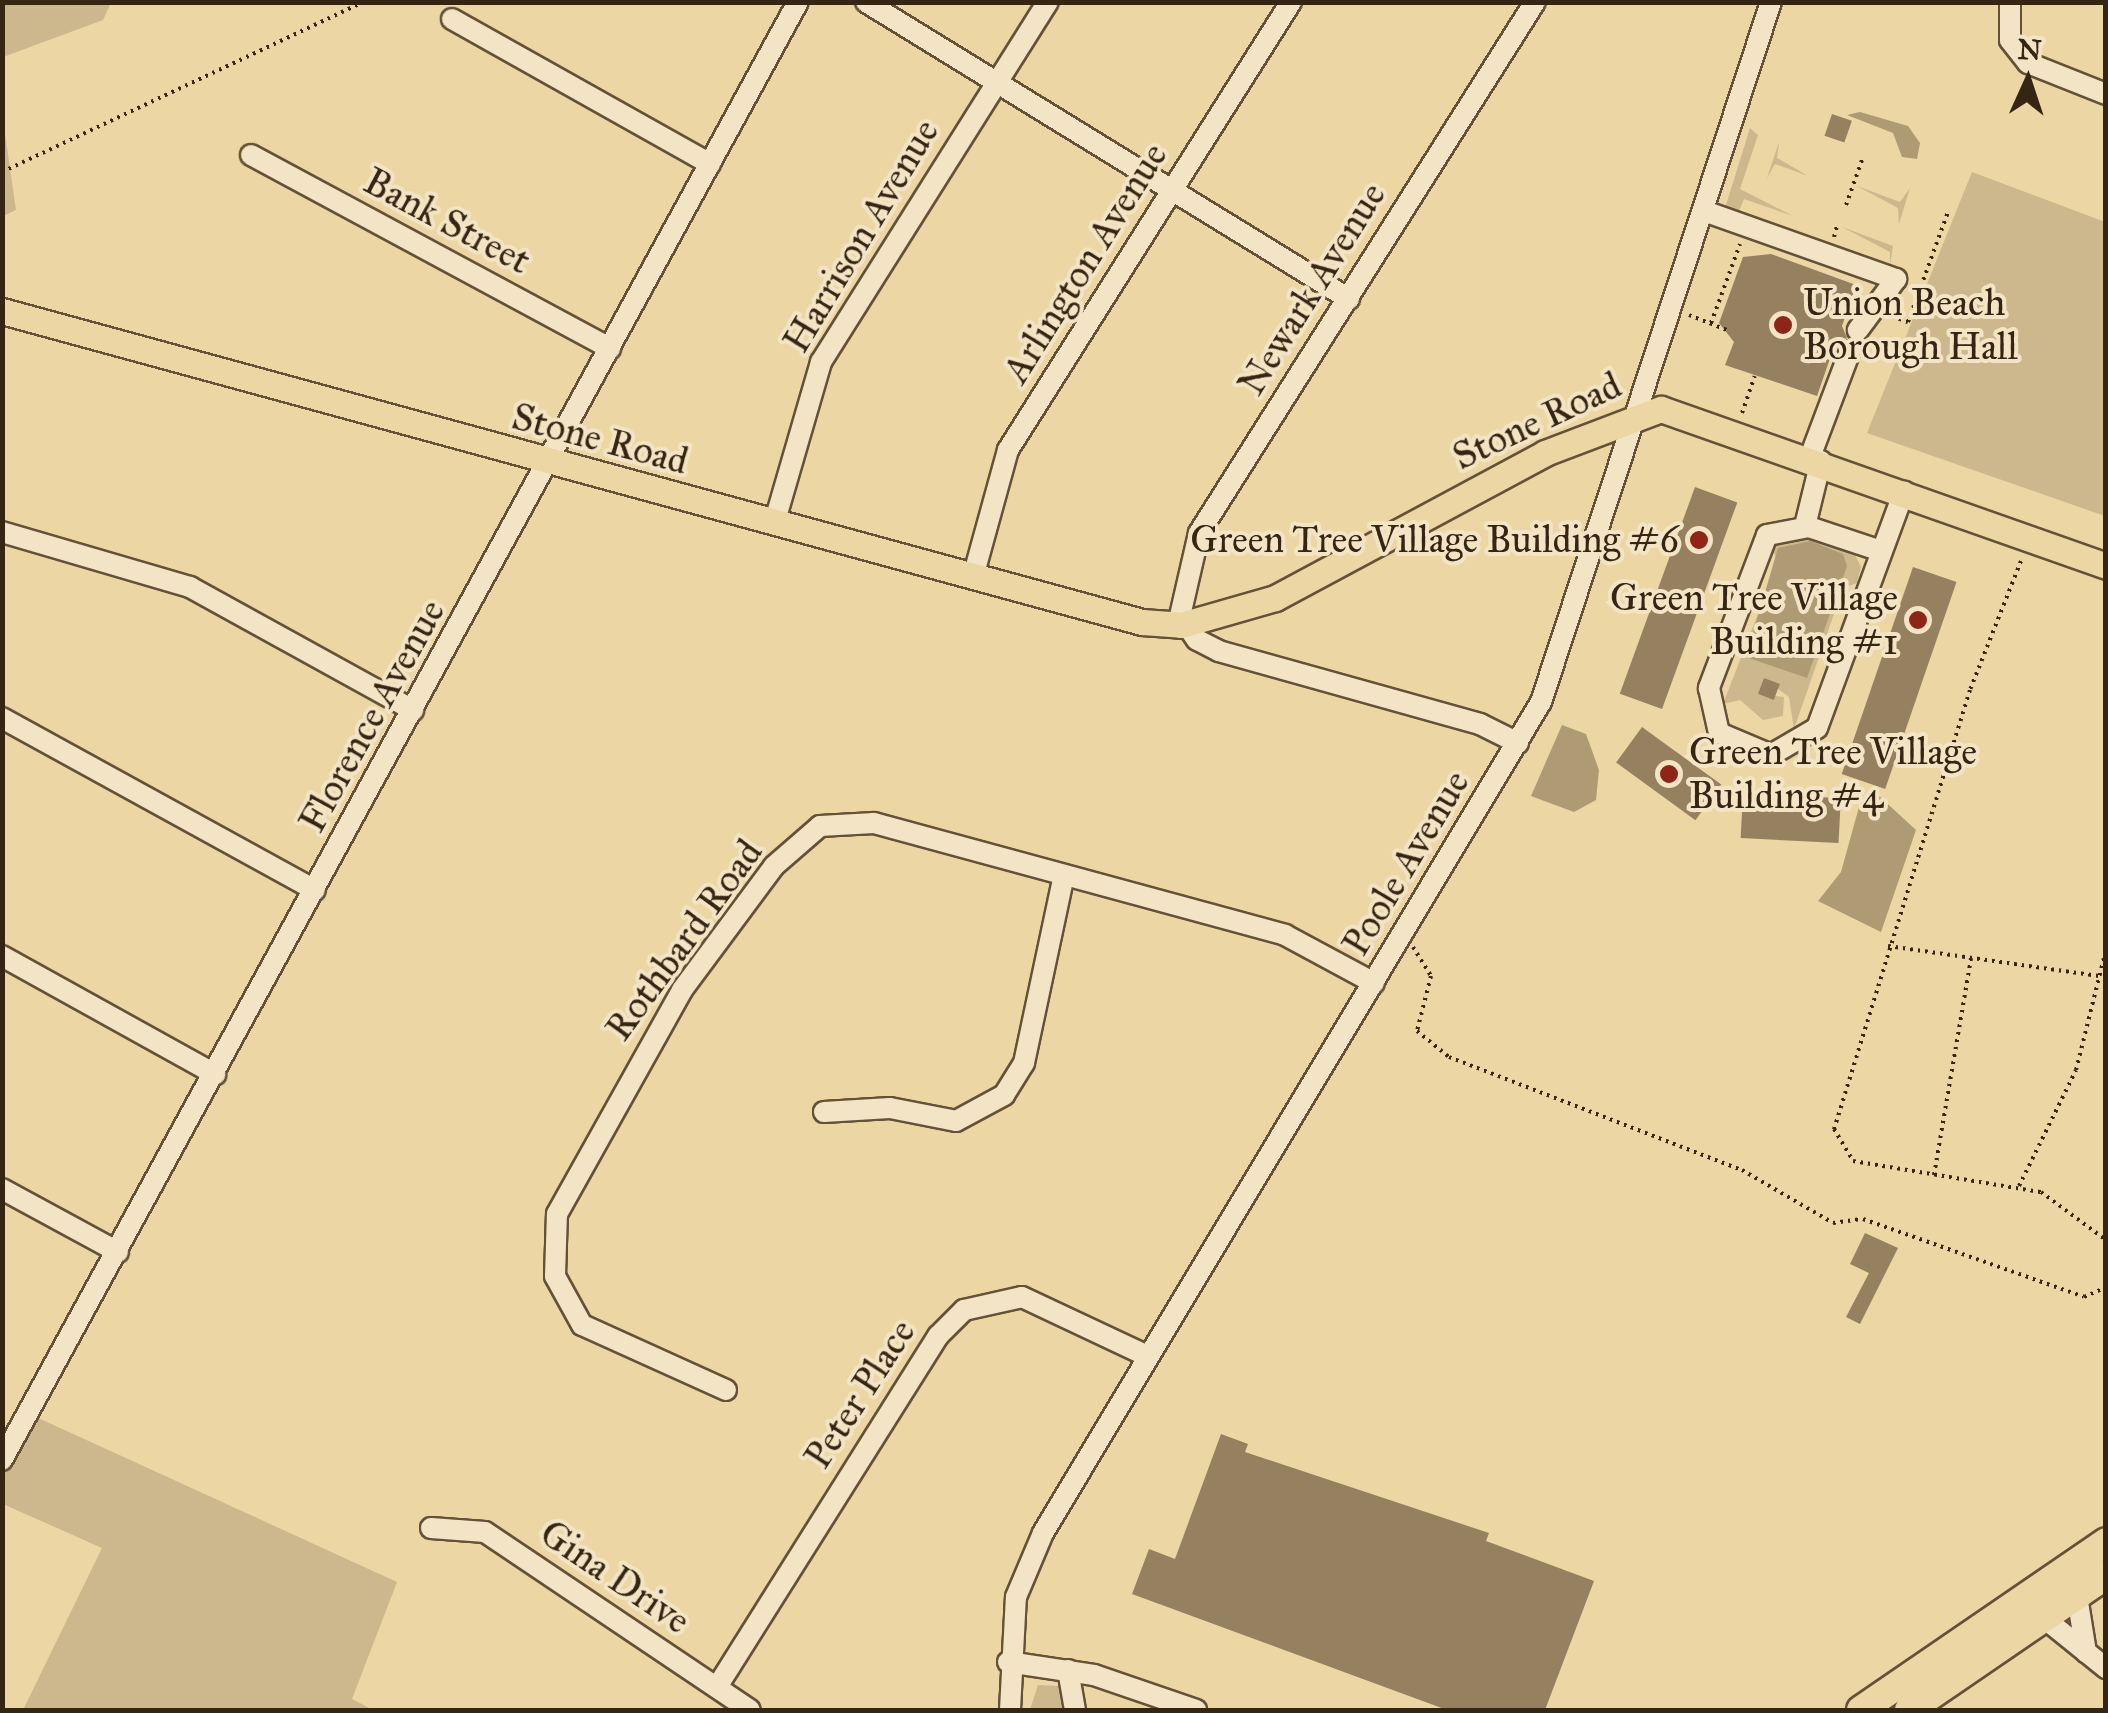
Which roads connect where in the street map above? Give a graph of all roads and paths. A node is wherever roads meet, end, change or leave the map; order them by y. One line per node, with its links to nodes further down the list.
1 (363, 2): 15 (path)
2 (798, 2): 14 (street, Florence Avenue)
3 (866, 2): 10 (street)
4 (1048, 2): 10 (street, Harrison Avenue)
5 (1292, 2): 16 (street, Arlington Avenue)
6 (1535, 2): 21 (street, Newark Avenue)
7 (1771, 2): 18 (street, Poole Avenue)
8 (2010, 2): 11 (street)
9 (452, 19): 14 (street)
10 (1000, 78): 16 (street); 36 (street, Harrison Avenue)
11 (2106, 94)
12 (251, 155): 28 (street, Bank Street)
13 (1862, 160): 17 (path)
14 (710, 164): 28 (street, Florence Avenue)
15 (2, 172)
16 (1174, 188): 21 (street); 42 (street, Arlington Avenue)
17 (1846, 205)
18 (1704, 211): 27 (street); 31 (street, Poole Avenue)
19 (1948, 212): 23 (path)
20 (1744, 235): 25 (path)
21 (1349, 300): 43 (street, Newark Avenue)
22 (2, 311): 34 (main road, Stone Road)
23 (1882, 313)
24 (1689, 315): 25 (path)
25 (1711, 324): 26 (path)
26 (1727, 330)
27 (1858, 330)
28 (610, 348): 34 (street, Florence Avenue)
29 (1850, 351): 33 (street)
30 (1756, 376): 32 (path)
31 (1642, 410): 33 (main road, Stone Road); 43 (main road, Stone Road); 46 (street, Poole Avenue)
32 (1742, 413)
33 (1816, 459): 35 (main road, Stone Road); 37 (street)
34 (550, 465): 36 (main road, Stone Road); 44 (street, Florence Avenue)
35 (1904, 492): 39 (main road, Stone Road); 40 (street)
36 (774, 524): 42 (main road, Stone Road)
37 (1805, 526): 40 (street); 40 (street)
38 (2, 532): 44 (street)
39 (2031, 538): 41 (main road, Stone Road); 50 (path)
40 (1881, 551)
41 (2106, 566)
42 (973, 577): 43 (main road, Stone Road)
43 (1181, 625): 46 (street, Stone Road)
44 (413, 710): 48 (street, Florence Avenue)
45 (2, 718): 48 (street)
46 (1518, 742): 49 (street, Poole Avenue)
47 (1064, 875): 55 (street, Rothbard Road); 57 (street); 65 (street, Rothbard Road)
48 (316, 890): 56 (street, Florence Avenue)
49 (1401, 938): 55 (street, Poole Avenue); 63 (path)
50 (1888, 946): 53 (path); 58 (path)
51 (2106, 950): 54 (path)
52 (2, 956): 56 (street)
53 (1970, 958): 54 (path); 58 (path)
54 (2100, 976): 59 (path)
55 (1374, 983): 64 (street, Poole Avenue)
56 (215, 1074): 62 (street, Florence Avenue)
57 (824, 1112)
58 (1934, 1175): 59 (path)
59 (2018, 1186): 61 (path)
60 (2, 1189): 62 (street)
61 (2106, 1240)
62 (118, 1252): 66 (street, Florence Avenue)
63 (2106, 1286)
64 (1145, 1354): 74 (street, Poole Avenue); 77 (street, Peter Place)
65 (726, 1390)
66 (11, 1425): 67 (street, Florence Avenue)
67 (2, 1460)
68 (431, 1528): 77 (street, Gina Drive)
69 (2106, 1542): 82 (highway)
70 (2106, 1575): 71 (highway)
71 (2077, 1596): 72 (highway); 73 (street)
72 (2044, 1618): 73 (street); 83 (highway)
73 (2086, 1652): 75 (street)
74 (1008, 1662): 76 (street); 79 (street, Poole Avenue)
75 (2106, 1668)
76 (1068, 1670): 80 (street); 81 (street)
77 (717, 1687): 78 (street, Gina Drive)
78 (750, 1710)
79 (1010, 1710)
80 (1075, 1710)
81 (1196, 1710)
82 (1862, 1710)
83 (1909, 1710)

